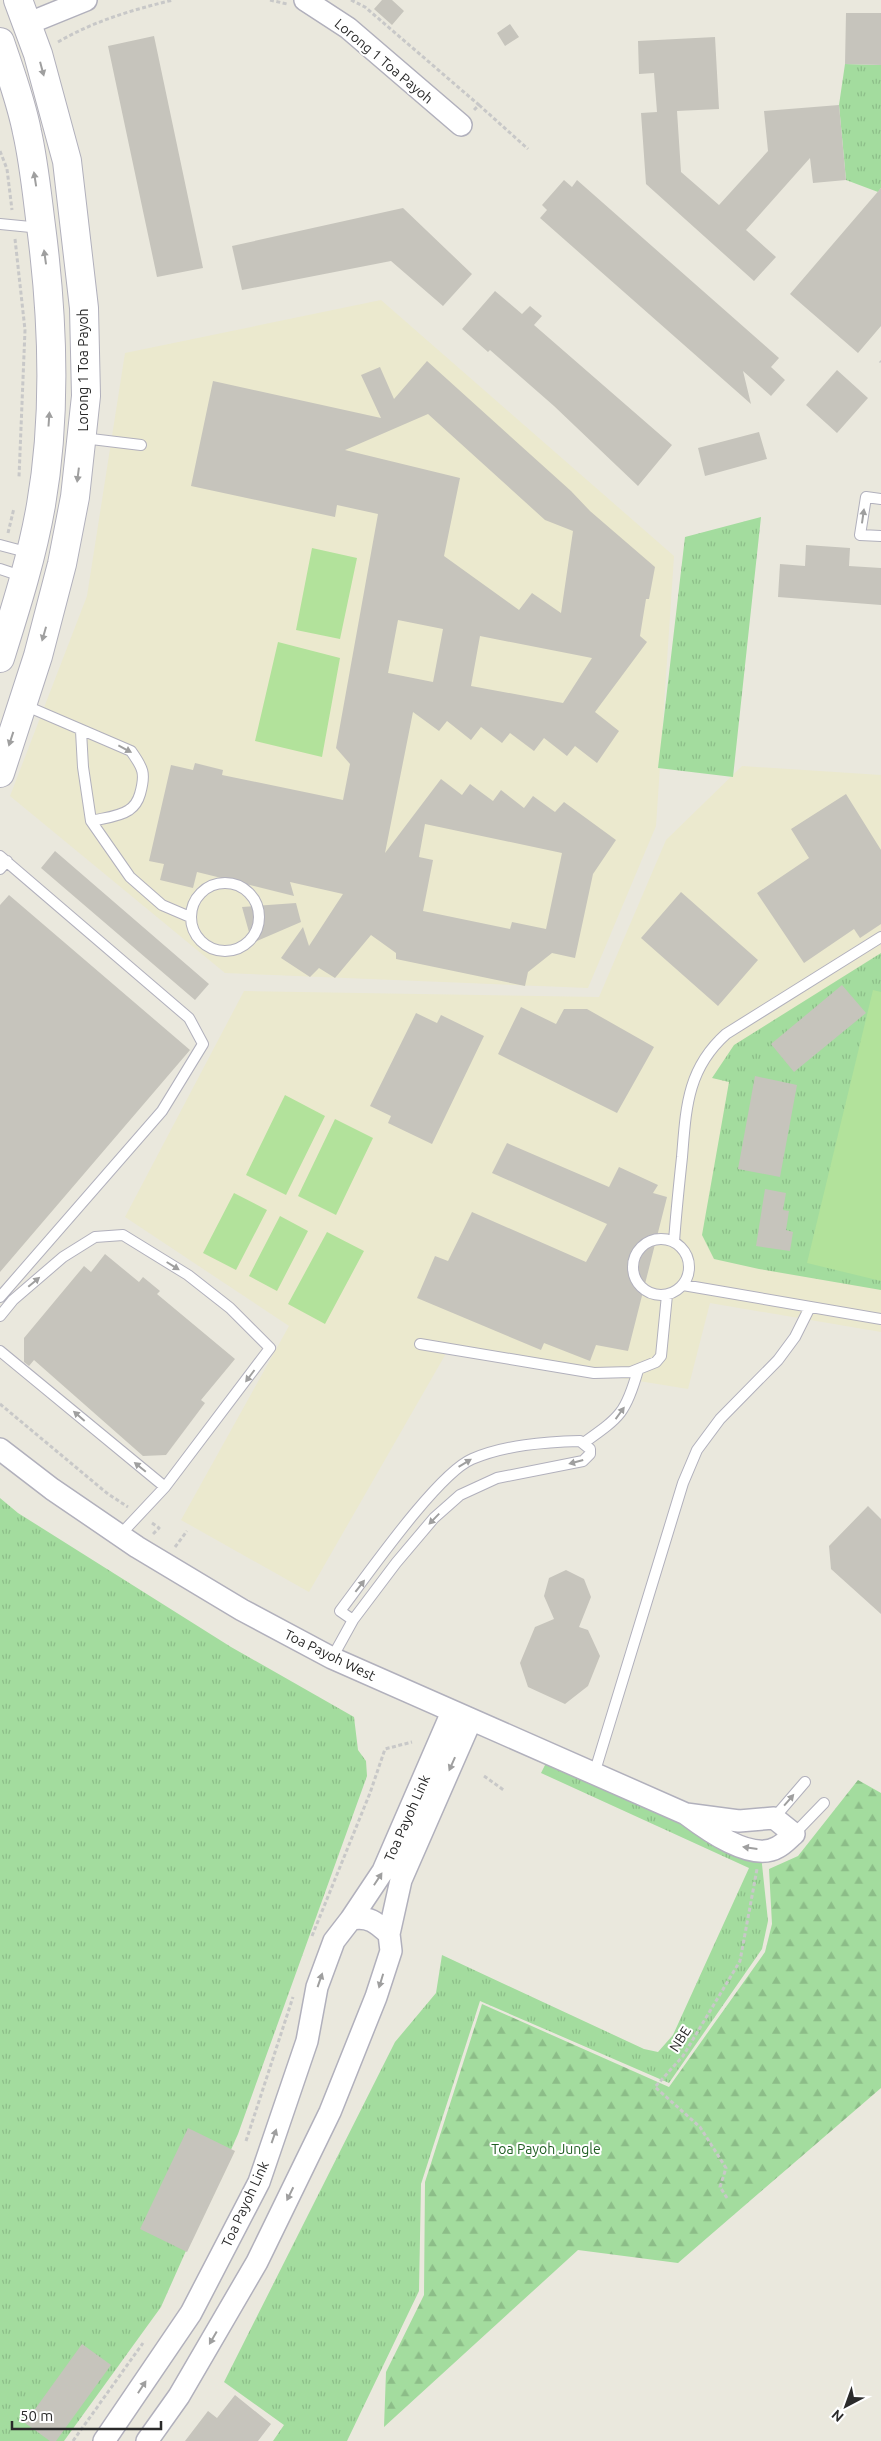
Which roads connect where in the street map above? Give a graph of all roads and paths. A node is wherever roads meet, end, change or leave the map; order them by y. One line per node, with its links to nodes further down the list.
1 (86, 0): 5 (street, Lorong 1 Toa Payoh)
2 (172, 0): 7 (path)
3 (305, 0): 9 (street, Lorong 1 Toa Payoh)
4 (351, 0): 8 (path)
5 (22, 12): 7 (main road, Lorong 1 Toa Payoh)
6 (0, 42): 14 (main road, one-way to 6)
7 (38, 54): 15 (main road, Lorong 1 Toa Payoh, one-way to 15)
8 (479, 105): 9 (path); 10 (path)
9 (461, 125)
10 (528, 149)
11 (0, 151): 13 (path)
12 (0, 224): 13 (lane)
13 (14, 226): 14 (lane); 17 (path)
14 (42, 228): 22 (main road, one-way to 14)
15 (83, 438): 16 (lane); 24 (main road, Lorong 1 Toa Payoh, one-way to 24)
16 (141, 445)
17 (19, 479)
18 (17, 498): 21 (path)
19 (881, 499): 20 (lane, one-way to 19)
20 (881, 536)
21 (3, 545): 22 (lane)
22 (19, 566): 23 (main road)
23 (0, 658)
24 (23, 704): 25 (lane); 26 (main road, Lorong 1 Toa Payoh, one-way to 26)
25 (81, 731): 27 (lane); 27 (lane, one-way to 27)
26 (0, 773)
27 (91, 822): 29 (lane)
28 (2, 862): 34 (lane)
29 (190, 917): 29 (lane)
30 (881, 938): 31 (lane)
31 (674, 1242): 32 (lane); 33 (lane)
32 (683, 1286): 33 (lane); 35 (lane)
33 (667, 1295): 40 (lane)
34 (0, 1297)
35 (810, 1307): 37 (lane); 55 (lane)
36 (0, 1316): 44 (lane, one-way to 44)
37 (881, 1319)
38 (420, 1344): 40 (lane)
39 (0, 1351): 44 (lane, one-way to 39)
40 (638, 1370): 42 (lane, one-way to 40)
41 (0, 1404): 45 (path)
42 (585, 1442): 49 (lane, one-way to 49); 49 (lane, one-way to 42)
43 (0, 1449): 47 (street, Toa Payoh West)
44 (165, 1487): 45 (lane)
45 (139, 1514): 47 (lane)
46 (187, 1531): 48 (path)
47 (120, 1535): 50 (street, Toa Payoh West)
48 (173, 1549)
49 (353, 1620): 50 (lane)
50 (332, 1658): 51 (street, Toa Payoh West)
51 (452, 1712): 52 (street, Toa Payoh West); 64 (street, Toa Payoh Link, one-way to 51)
52 (471, 1720): 55 (street, Toa Payoh West); 65 (street, Toa Payoh Link, one-way to 65)
53 (412, 1742): 54 (path)
54 (385, 1749)
55 (594, 1774): 60 (street, Toa Payoh West)
56 (484, 1776): 58 (path)
57 (806, 1782): 61 (lane, one-way to 57)
58 (505, 1790)
59 (824, 1803): 62 (lane, Toa Payoh West)
60 (686, 1814): 61 (street, Toa Payoh West); 62 (street, Toa Payoh West, one-way to 60)
61 (774, 1818): 62 (street)
62 (794, 1834)
63 (758, 1865): 66 (path, NBE)
64 (351, 1919): 65 (street); 69 (street, Toa Payoh Link, one-way to 64)
65 (389, 1934): 70 (street, Toa Payoh Link, one-way to 70)
66 (727, 2198)
67 (143, 2343): 68 (path)
68 (73, 2441)
69 (104, 2441)
70 (147, 2441)

